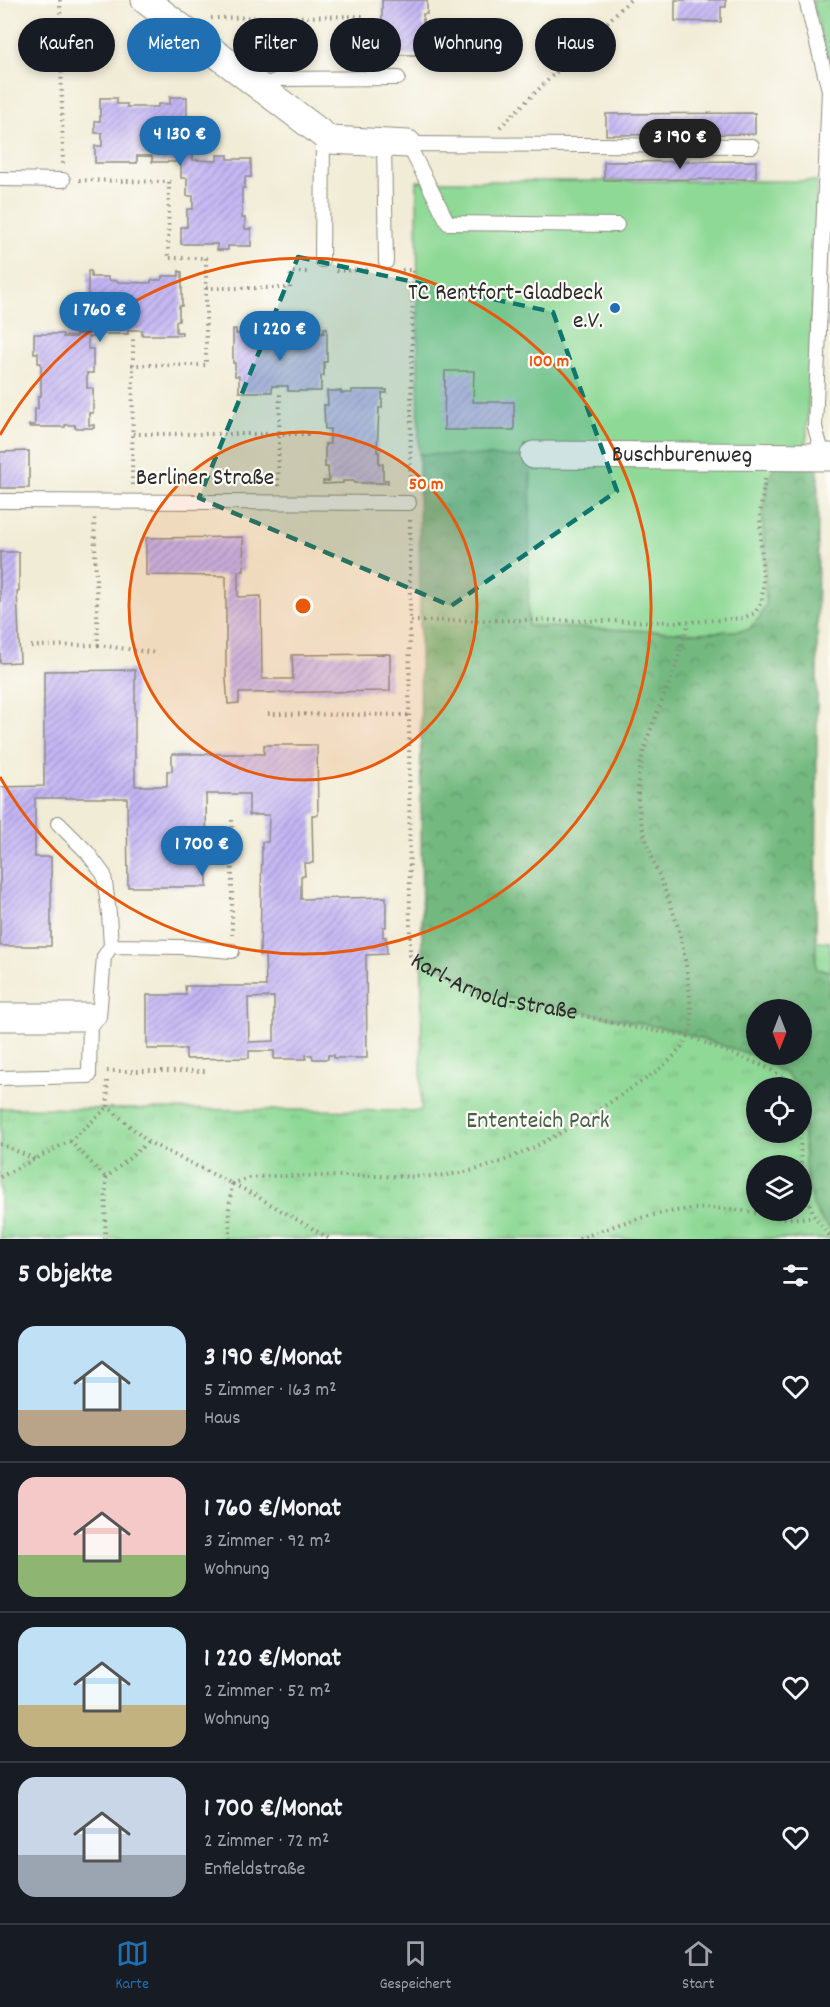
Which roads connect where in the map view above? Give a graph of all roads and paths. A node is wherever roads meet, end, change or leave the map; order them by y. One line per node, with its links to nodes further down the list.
1 (60, 0): 15 (path)
2 (145, 0): 6 (street)
3 (630, 0): 12 (path)
4 (806, 0): 30 (lane)
5 (368, 16): 6 (path)
6 (168, 18)
7 (221, 58): 9 (street)
8 (398, 78): 9 (lane)
9 (259, 87): 10 (street)
10 (323, 135): 11 (street); 17 (lane)
11 (396, 144): 12 (lane); 16 (lane); 18 (lane)
12 (483, 144): 13 (lane)
13 (752, 146)
14 (0, 179): 15 (lane)
15 (63, 180): 21 (path)
16 (617, 225)
17 (322, 260)
18 (385, 268): 19 (path); 35 (path, Karl-Arnold-Straße)
19 (333, 271)
20 (312, 272): 21 (path)
21 (206, 288): 23 (path)
22 (133, 337): 23 (path)
23 (133, 365): 25 (path)
24 (280, 393): 26 (path)
25 (133, 434): 26 (path); 33 (path)
26 (279, 434): 27 (path); 34 (path)
27 (313, 434)
28 (534, 455): 29 (street, Buschburenweg)
29 (778, 455): 30 (street, Buschburenweg); 37 (path)
30 (826, 456)
31 (0, 501): 32 (lane, Berliner Straße)
32 (94, 502): 33 (lane, Berliner Straße); 38 (path)
33 (132, 502): 34 (lane, Berliner Straße)
34 (277, 502): 35 (lane, Berliner Straße)
35 (409, 502): 36 (path, Karl-Arnold-Straße)
36 (410, 621): 37 (path); 42 (path, Karl-Arnold-Straße)
37 (689, 622): 49 (path)
38 (98, 645): 39 (path); 40 (path)
39 (31, 646)
40 (156, 653)
41 (268, 714): 42 (path)
42 (409, 715): 49 (path, Karl-Arnold-Straße)
43 (232, 820): 46 (path)
44 (58, 823): 45 (lane)
45 (111, 946): 46 (lane); 48 (lane)
46 (232, 951)
47 (0, 1017): 48 (street)
48 (90, 1017): 50 (lane)
49 (688, 1036): 53 (path, Karl-Arnold-Straße); 62 (path)
50 (89, 1071): 51 (path); 54 (lane)
51 (107, 1071): 52 (path); 55 (path)
52 (207, 1071)
53 (782, 1077)
54 (0, 1078)
55 (108, 1107): 56 (path); 57 (path)
56 (70, 1141): 59 (path); 61 (path)
57 (148, 1142): 61 (path); 62 (path)
58 (0, 1144): 59 (path)
59 (36, 1159): 60 (path)
60 (0, 1177)
61 (106, 1178): 66 (path)
62 (232, 1184): 67 (path); 68 (path)
63 (812, 1210): 64 (path)
64 (814, 1216): 65 (path); 69 (path)
65 (830, 1236)
66 (105, 1239)
67 (230, 1239)
68 (330, 1239)
69 (579, 1239)

